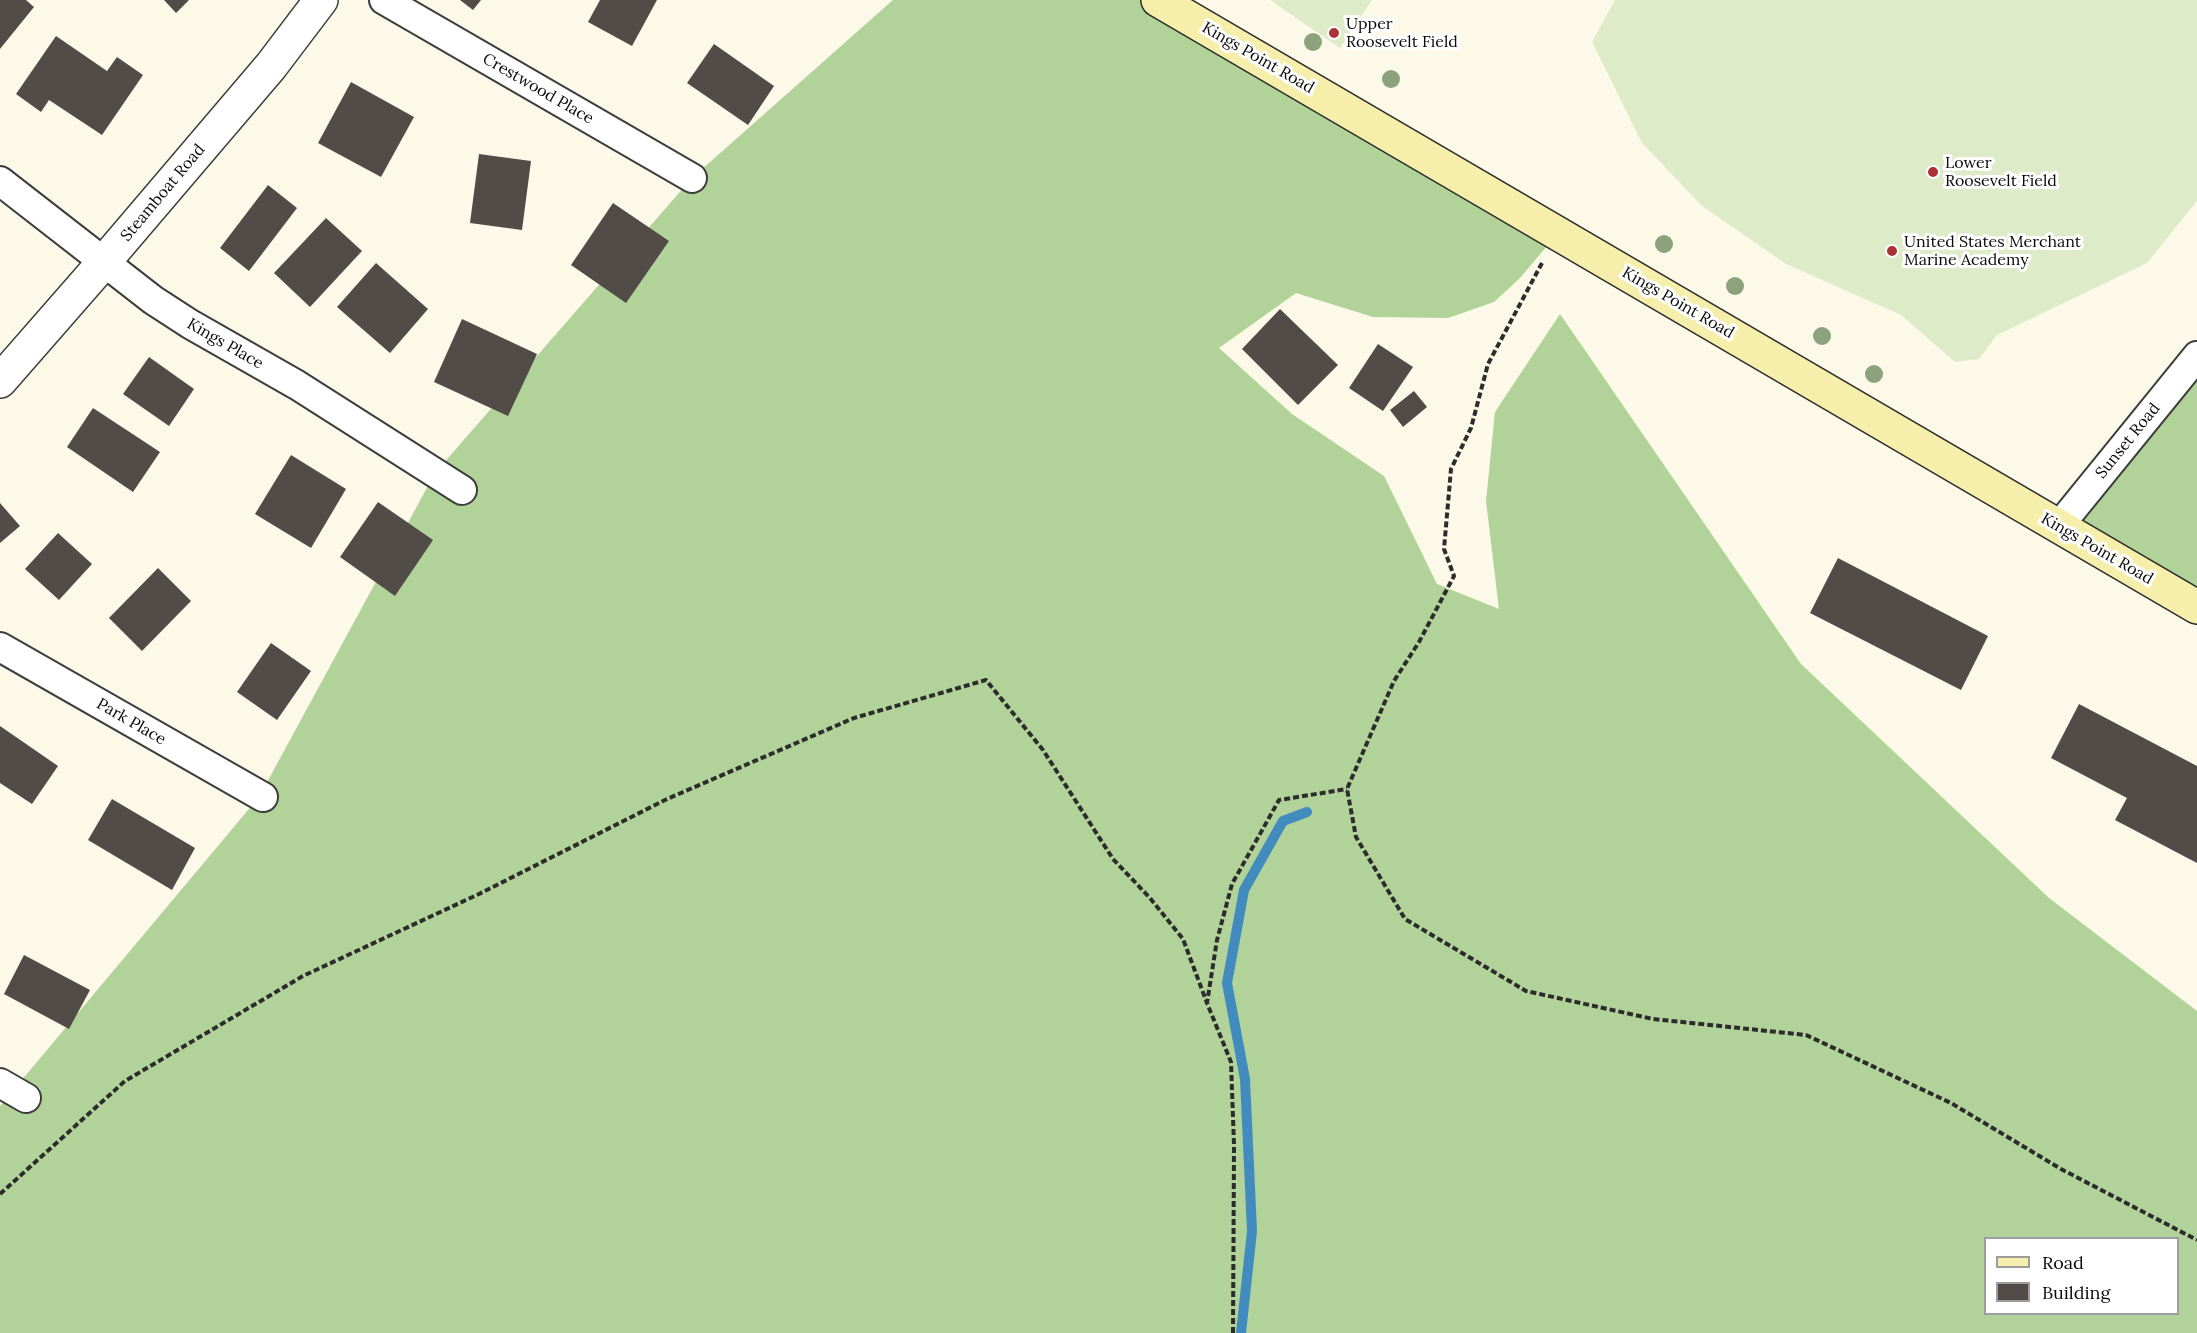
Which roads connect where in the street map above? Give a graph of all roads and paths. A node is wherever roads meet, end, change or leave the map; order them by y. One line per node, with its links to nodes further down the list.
1 (321, 0): 7 (street, Steamboat Road)
2 (384, 0): 4 (street, Crestwood Place)
3 (1158, 0): 6 (main road, Kings Point Road)
4 (692, 178)
5 (0, 181): 7 (street, Kings Place)
6 (1558, 233): 11 (main road, Kings Point Road); 14 (path)
7 (104, 262): 9 (street, Steamboat Road); 10 (street, Kings Place)
8 (2197, 356): 11 (street, Sunset Road)
9 (0, 381)
10 (462, 490)
11 (2059, 526): 12 (main road, Kings Point Road)
12 (2197, 607)
13 (0, 647): 15 (street, Park Place)
14 (1347, 789): 16 (path); 20 (path)
15 (263, 797)
16 (1207, 1003): 19 (path); 21 (path)
17 (0, 1083): 18 (street)
18 (26, 1098)
19 (0, 1194)
20 (2197, 1240)
21 (1233, 1333)

